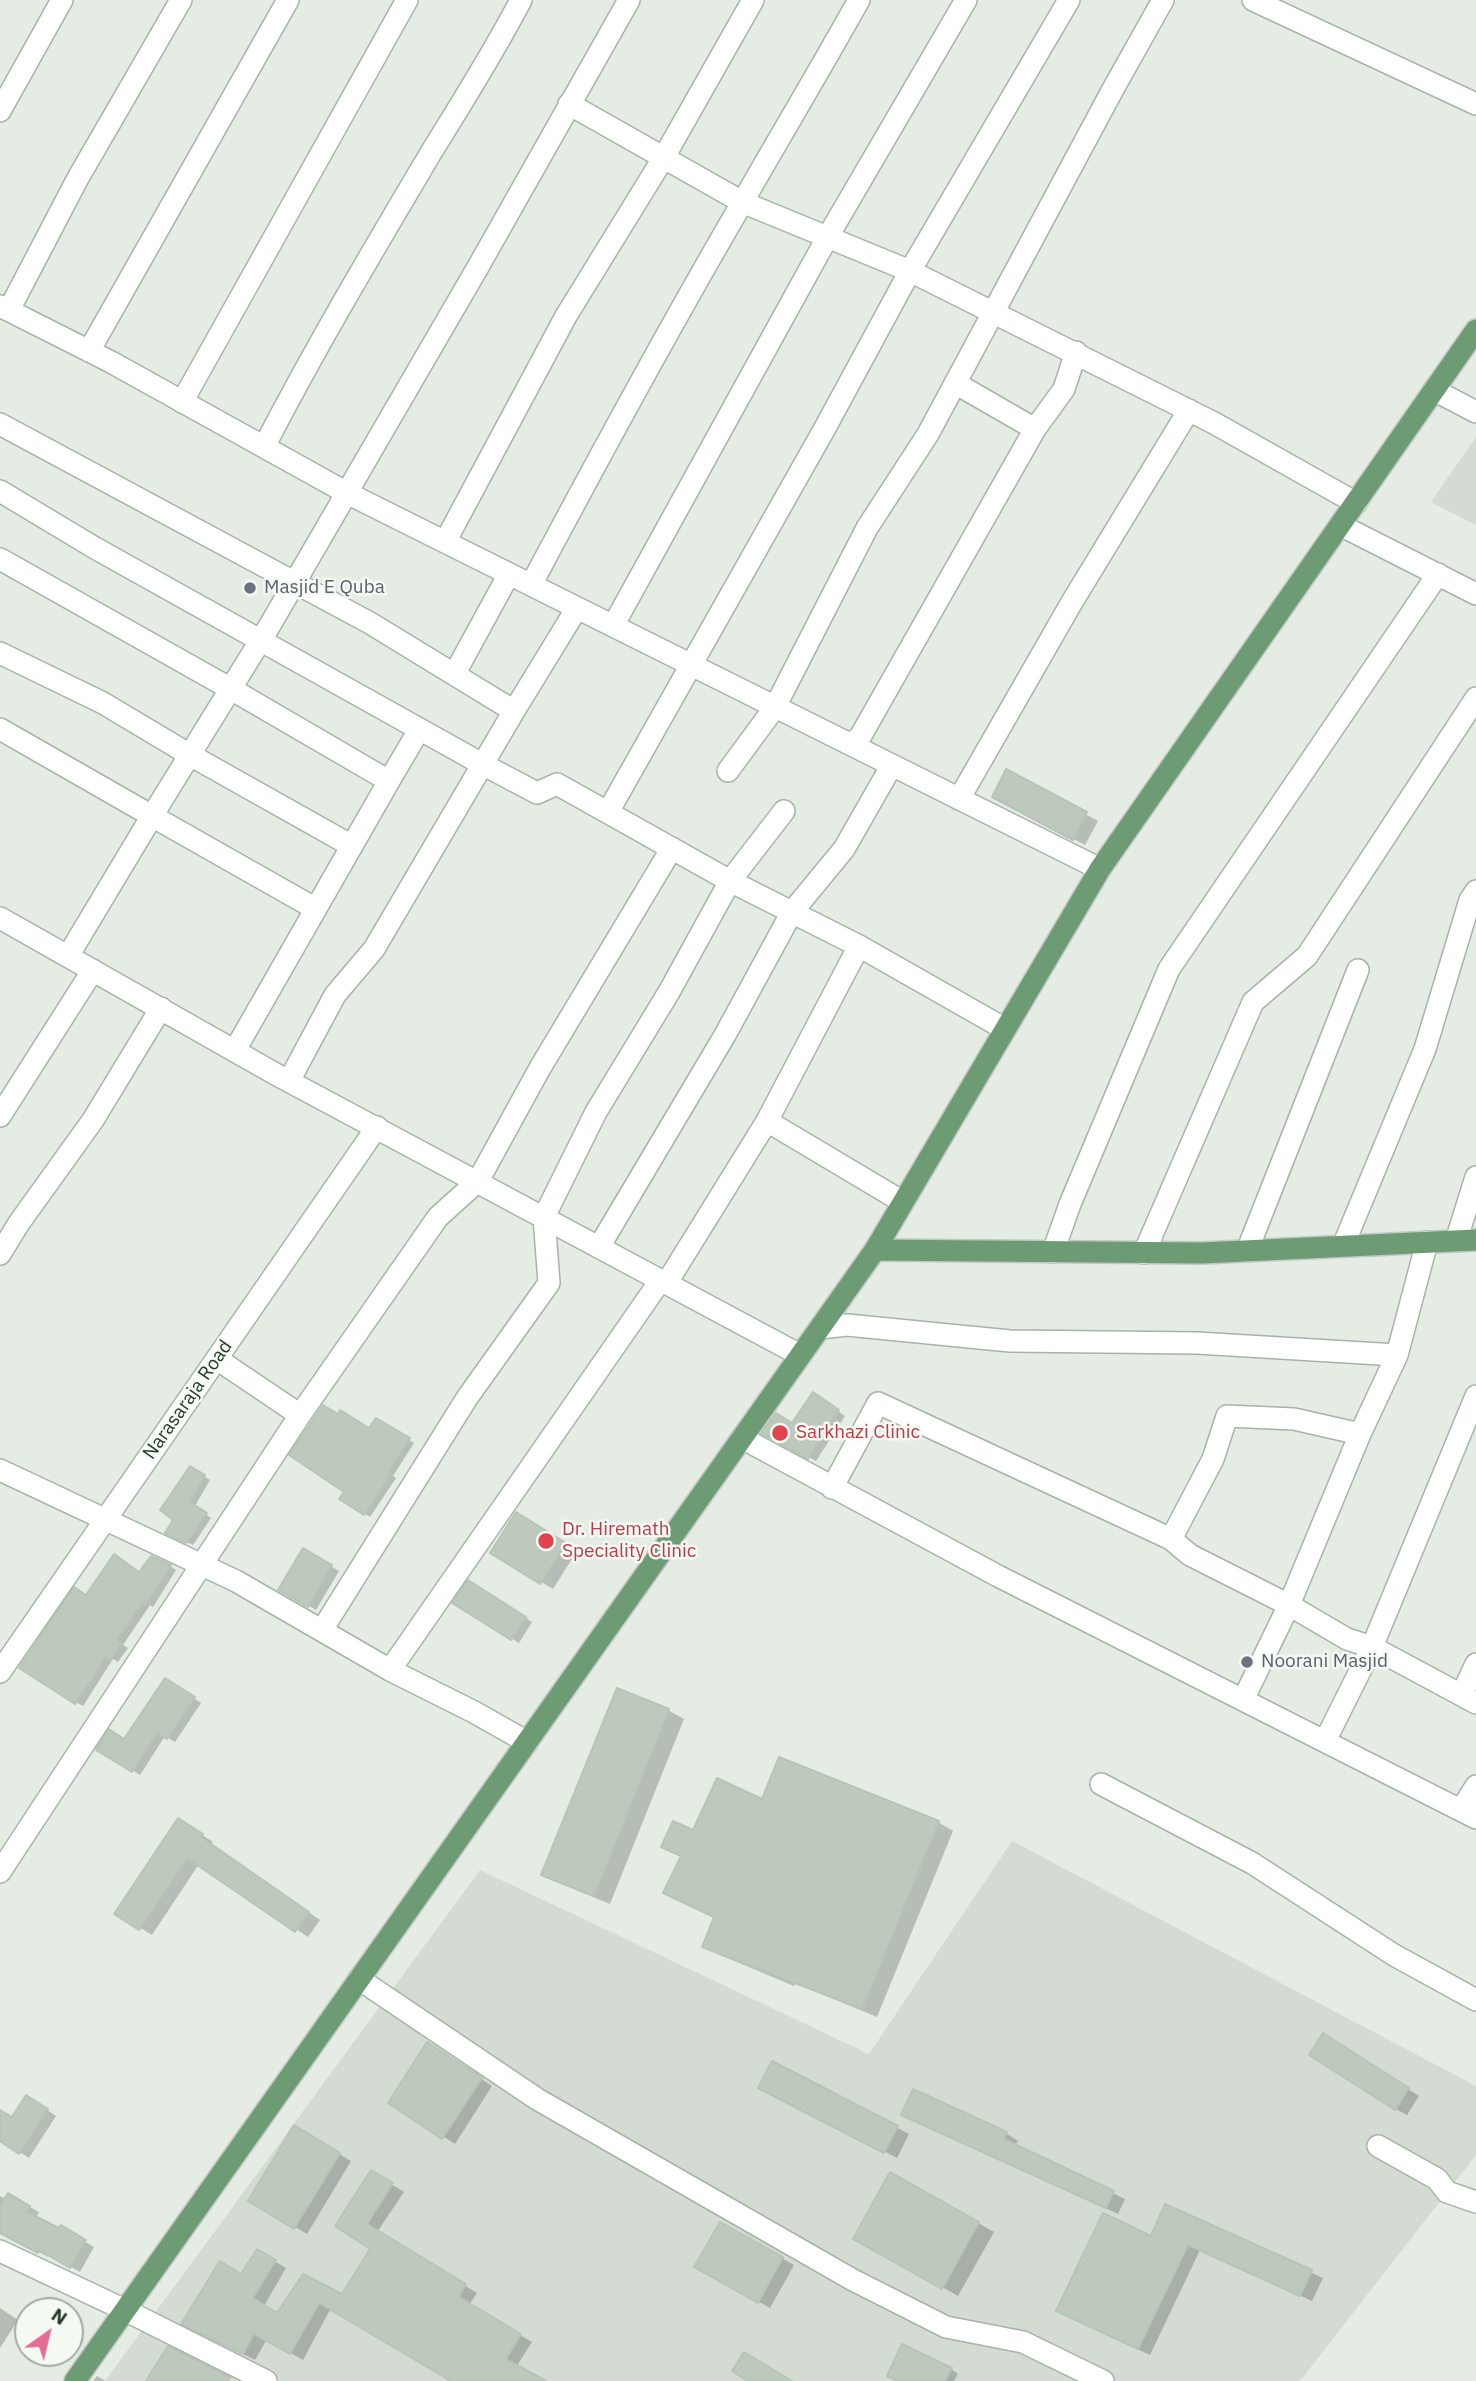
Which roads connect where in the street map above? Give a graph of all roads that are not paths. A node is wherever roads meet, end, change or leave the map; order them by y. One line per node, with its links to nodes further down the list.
1 (62, 0): 15 (street)
2 (180, 0): 20 (street)
3 (288, 0): 23 (street)
4 (407, 0): 27 (street)
5 (521, 0): 32 (street)
6 (629, 0): 13 (street)
7 (753, 0): 16 (street)
8 (859, 0): 17 (street)
9 (966, 0): 18 (street)
10 (1069, 0): 19 (street)
11 (1163, 0): 21 (street)
12 (1252, 0): 14 (street)
13 (569, 104): 16 (street); 34 (street)
14 (1476, 104)
15 (0, 111)
16 (664, 157): 17 (street); 37 (street)
17 (742, 202): 18 (street); 42 (street)
18 (827, 238): 19 (street); 45 (street)
19 (910, 271): 21 (street); 48 (street)
20 (5, 308): 23 (street)
21 (992, 312): 24 (street); 25 (street)
22 (1476, 330): 26 (main road)
23 (89, 351): 27 (street)
24 (1076, 352): 28 (street); 31 (street)
25 (955, 383): 31 (street); 52 (street)
26 (1434, 390): 29 (street); 35 (main road)
27 (182, 402): 32 (street)
28 (1189, 410): 35 (street); 62 (street)
29 (1476, 412)
30 (0, 424): 41 (street)
31 (1035, 429): 56 (street)
32 (264, 447): 34 (street)
33 (0, 491): 46 (street)
34 (347, 493): 37 (street); 41 (street)
35 (1356, 503): 36 (main road)
36 (1340, 525): 40 (street); 68 (main road)
37 (445, 542): 39 (street)
38 (0, 559): 50 (street)
39 (509, 574): 42 (street); 49 (street)
40 (1438, 574): 43 (street); 95 (street)
41 (295, 583): 46 (street); 49 (street)
42 (531, 585): 44 (street)
43 (1476, 594)
44 (577, 608): 45 (street); 53 (street)
45 (613, 626): 48 (street)
46 (260, 641): 50 (street); 55 (street)
47 (0, 653): 57 (street)
48 (692, 666): 52 (street); 64 (street)
49 (455, 673): 53 (street)
50 (231, 688): 57 (street); 61 (street)
51 (1476, 698): 96 (street)
52 (775, 707): 56 (street); 60 (street)
53 (514, 711): 58 (street)
54 (0, 729): 65 (street)
55 (419, 730): 58 (street); 61 (street)
56 (850, 744): 59 (street)
57 (190, 755): 65 (street); 66 (street)
58 (482, 764): 64 (street); 81 (street)
59 (892, 765): 62 (street); 72 (street)
60 (728, 771)
61 (389, 781): 66 (street)
62 (959, 799): 68 (street)
63 (784, 811): 69 (street)
64 (608, 812): 67 (street)
65 (152, 816): 71 (street); 75 (street)
66 (352, 846): 71 (street)
67 (672, 848): 69 (street); 86 (street)
68 (1100, 869): 79 (main road)
69 (730, 881): 72 (street); 88 (street)
70 (1476, 891): 91 (street)
71 (316, 909): 80 (street)
72 (792, 912): 74 (street); 92 (street)
73 (0, 918): 75 (street)
74 (859, 946): 79 (street); 83 (street)
75 (68, 956): 76 (street)
76 (93, 970): 78 (street); 82 (street)
77 (1358, 970): 94 (street)
78 (161, 1008): 80 (street); 97 (street)
79 (1005, 1029): 87 (main road)
80 (234, 1050): 81 (street)
81 (289, 1081): 84 (street)
82 (0, 1116)
83 (767, 1121): 87 (street); 98 (street)
84 (377, 1127): 86 (street); 102 (street, Narasaraja Road)
85 (1476, 1177): 89 (street)
86 (478, 1181): 88 (street); 104 (street)
87 (903, 1202): 93 (main road)
88 (544, 1217): 92 (street); 113 (street)
89 (1466, 1240): 90 (main road)
90 (1427, 1242): 91 (main road); 101 (street)
91 (1343, 1246): 94 (main road)
92 (598, 1247): 98 (street)
93 (875, 1250): 95 (main road); 99 (main road)
94 (1247, 1251): 96 (main road)
95 (1053, 1252): 96 (main road)
96 (1144, 1252)
97 (0, 1254)
98 (663, 1282): 100 (street); 116 (street)
99 (820, 1328): 100 (main road); 101 (street)
100 (800, 1355): 106 (main road)
101 (1397, 1355): 105 (street)
102 (217, 1359): 104 (street); 109 (street, Narasaraja Road)
103 (1476, 1396): 114 (street)
104 (300, 1415): 111 (street)
105 (1360, 1434): 110 (street); 112 (street)
106 (742, 1438): 108 (street); 121 (main road)
107 (0, 1470): 109 (street)
108 (832, 1488): 110 (street); 119 (street)
109 (106, 1519): 111 (street); 117 (street, Narasaraja Road)
110 (1171, 1539): 112 (street)
111 (202, 1564): 113 (street); 125 (street)
112 (1289, 1605): 114 (street); 119 (street)
113 (321, 1630): 116 (street)
114 (1372, 1647): 118 (street); 120 (street)
115 (1476, 1664): 118 (street)
116 (390, 1670): 121 (street)
117 (0, 1672)
118 (1469, 1699)
119 (1243, 1700): 120 (street)
120 (1325, 1741): 124 (street)
121 (527, 1742): 126 (main road)
122 (1101, 1784): 127 (street)
123 (1476, 1786): 124 (street)
124 (1469, 1814)
125 (0, 1872)
126 (359, 1979): 131 (main road); 134 (street)
127 (1476, 2000)
128 (1378, 2146): 129 (street)
129 (1476, 2202)
130 (0, 2250): 131 (street)
131 (125, 2310): 132 (main road); 133 (street)
132 (75, 2381)
133 (266, 2381)
134 (1104, 2381)

